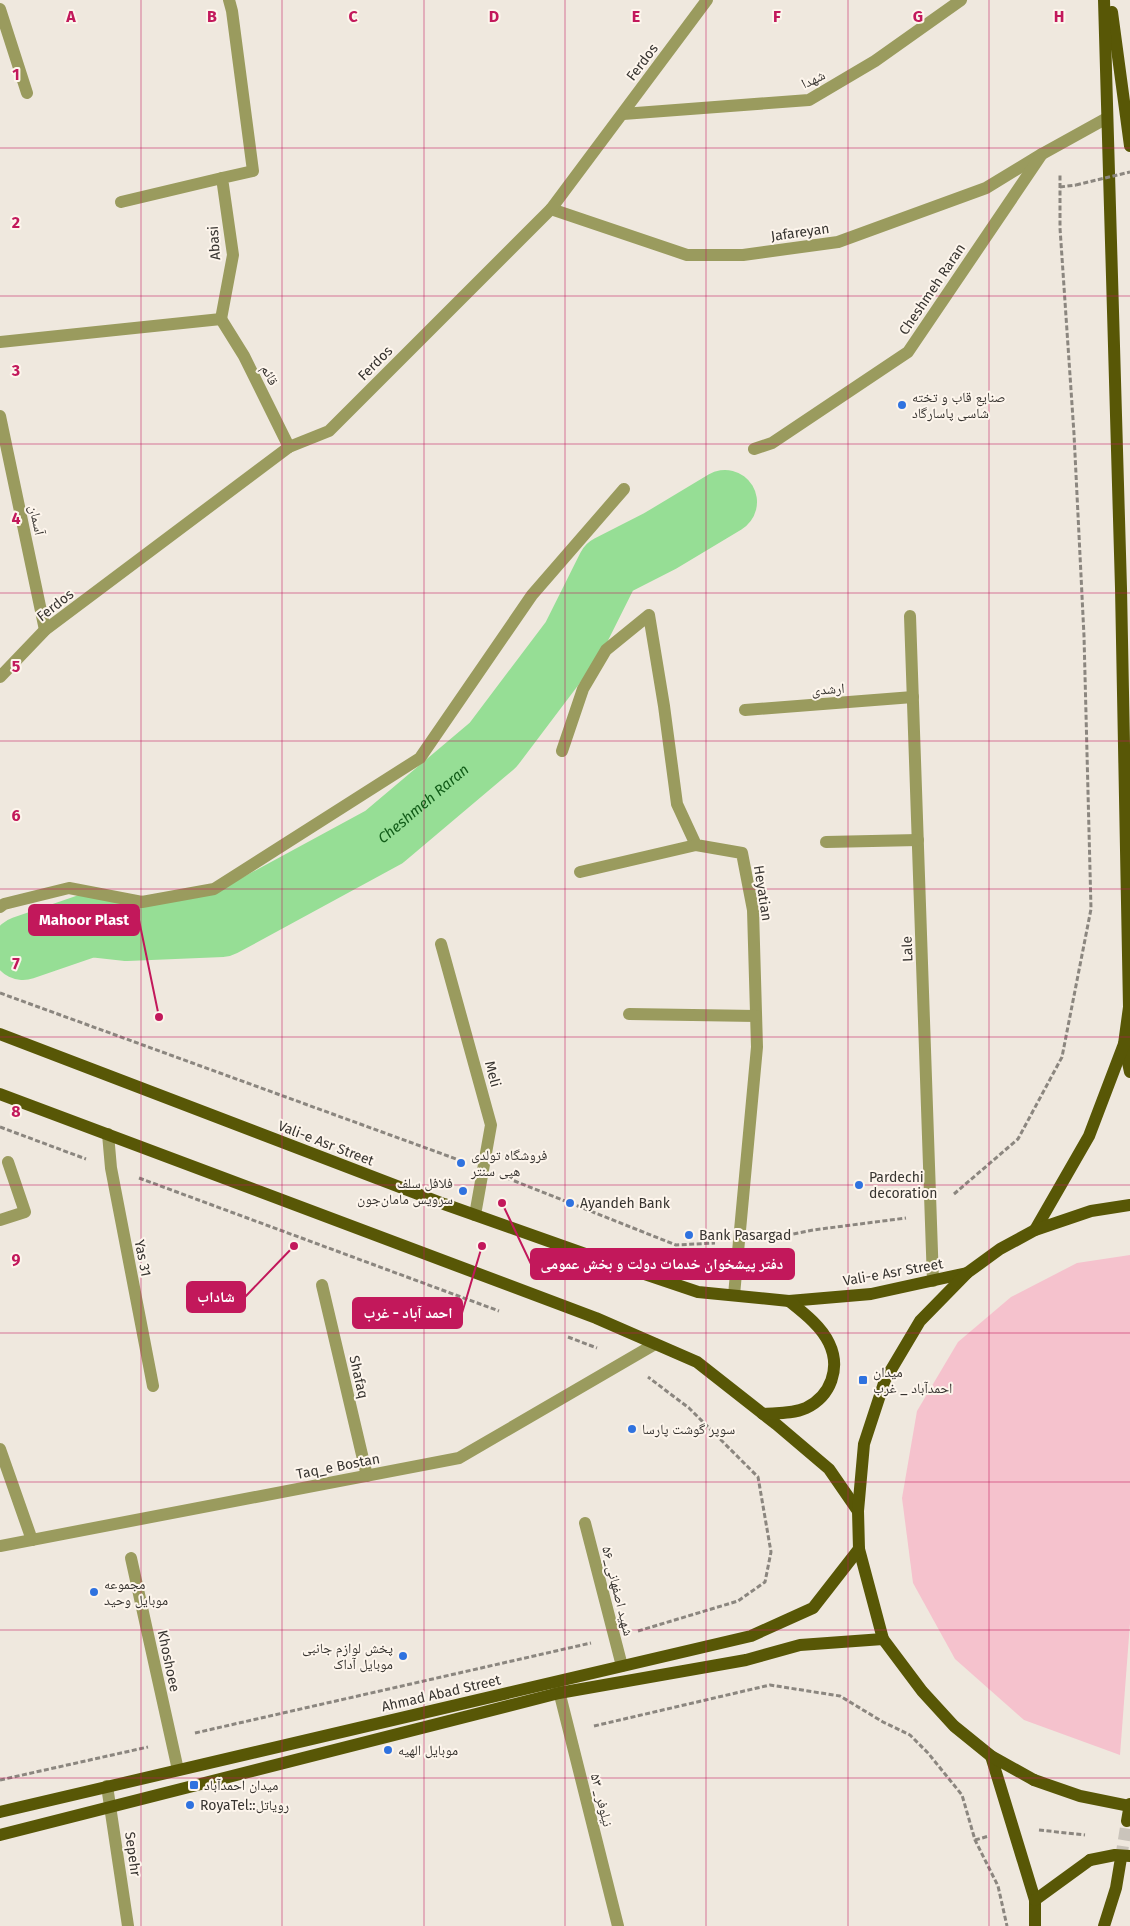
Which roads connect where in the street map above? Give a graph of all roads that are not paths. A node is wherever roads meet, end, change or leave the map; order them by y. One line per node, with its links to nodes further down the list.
1 (229, 0): 12 (street)
2 (707, 0): 8 (street, Ferdos)
3 (961, 0): 8 (street, شهدا)
4 (1104, 0): 9 (main road)
5 (1110, 0): 10 (main road)
6 (0, 8): 7 (street)
7 (27, 93)
8 (623, 114): 14 (street, Ferdos)
9 (1107, 118): 11 (street, Cheshmeh Raran); 36 (main road)
10 (1130, 146)
11 (1042, 154): 14 (street, Jafareyan); 19 (street, Cheshmeh Raran)
12 (222, 178): 13 (street); 15 (street, Abasi)
13 (121, 202)
14 (551, 210): 18 (street, Ferdos)
15 (221, 319): 16 (street); 18 (street, قائم)
16 (0, 342)
17 (0, 416): 22 (street, آسمان)
18 (289, 447): 22 (street, Ferdos)
19 (754, 449)
20 (624, 489): 31 (street)
21 (910, 616): 24 (street, Lale)
22 (45, 630): 23 (street, Ferdos)
23 (0, 677)
24 (913, 698): 25 (street, ارشدی); 27 (street, Lale)
25 (745, 710)
26 (562, 751): 29 (street)
27 (918, 840): 28 (street); 46 (street, Lale)
28 (826, 842)
29 (696, 845): 30 (street); 34 (street, Heyatian)
30 (580, 872)
31 (0, 907)
32 (441, 944): 42 (street, Meli)
33 (629, 1014): 34 (street)
34 (756, 1016): 48 (street, Heyatian)
35 (0, 1034): 42 (main road, Vali-e Asr Street)
36 (1124, 1044): 37 (main road); 44 (main road)
37 (1130, 1072)
38 (0, 1094): 39 (main road)
39 (108, 1134): 50 (main road); 51 (street, Yas 31)
40 (8, 1162): 43 (street)
41 (1130, 1205): 44 (main road)
42 (476, 1215): 48 (main road, Vali-e Asr Street)
43 (0, 1220)
44 (1036, 1230): 45 (main road)
45 (967, 1272): 46 (main road, Vali-e Asr Street); 55 (main road)
46 (932, 1281): 49 (main road, Vali-e Asr Street)
47 (322, 1286): 54 (street, Shafaq)
48 (734, 1296): 49 (main road, Vali-e Asr Street)
49 (789, 1301): 52 (main road)
50 (655, 1344): 52 (main road); 54 (street, Taq_e Bostan)
51 (153, 1386)
52 (763, 1414): 55 (main road)
53 (0, 1448): 57 (street)
54 (366, 1476): 57 (street, Taq_e Bostan)
55 (858, 1511): 59 (main road)
56 (585, 1523): 62 (street, ۵۶_شهید اصفهانی)
57 (32, 1540): 58 (street, Taq_e Bostan)
58 (0, 1546)
59 (859, 1550): 61 (main road); 62 (main road, Ahmad Abad Street)
60 (131, 1558): 65 (street, Khoshoee)
61 (883, 1639): 63 (main road, Ahmad Abad Street); 64 (main road)
62 (622, 1666): 63 (main road, Ahmad Abad Street)
63 (558, 1687): 65 (main road, Ahmad Abad Street); 68 (main road, Ahmad Abad Street); 75 (street, ۵۳ _نیلوفر)
64 (991, 1756): 67 (main road, bridge); 73 (main road)
65 (178, 1770): 66 (main road, Ahmad Abad Street)
66 (107, 1786): 68 (street, Sepehr); 69 (main road, Ahmad Abad Street)
67 (1130, 1805): 70 (main road)
68 (110, 1808): 71 (main road, Ahmad Abad Street); 74 (street, Sepehr)
69 (0, 1812)
70 (1127, 1821)
71 (0, 1835)
72 (1126, 1857): 73 (main road, bridge); 77 (main road)
73 (1035, 1900): 76 (main road)
74 (128, 1926)
75 (618, 1926)
76 (1034, 1926)
77 (1104, 1926)

